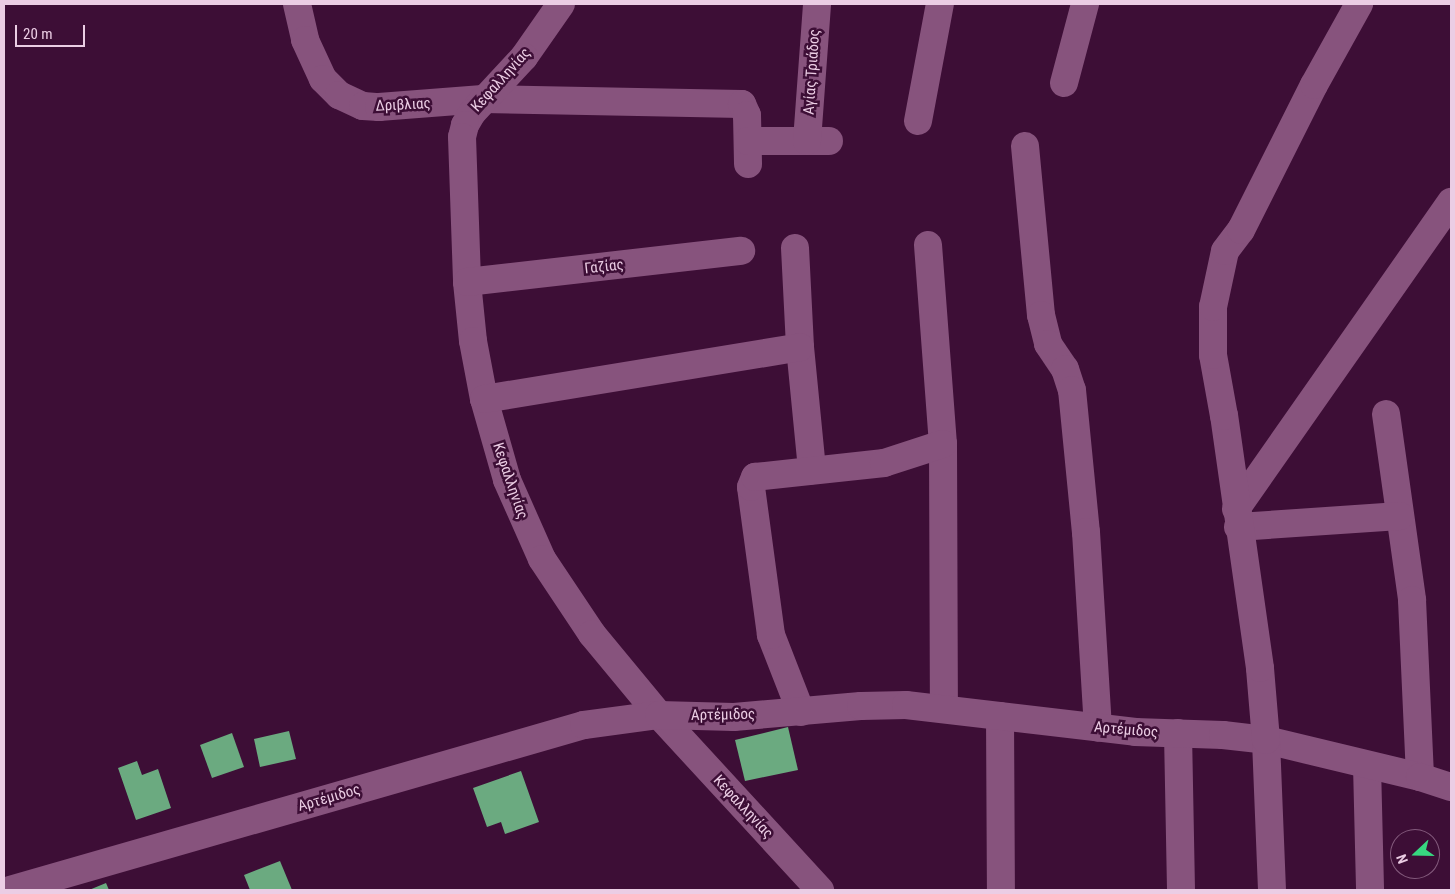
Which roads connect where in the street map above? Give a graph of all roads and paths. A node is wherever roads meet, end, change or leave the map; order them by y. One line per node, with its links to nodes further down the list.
1 (297, 4): 8 (street, Δριβλιας)
2 (561, 4): 8 (street, Κεφαλληνίας)
3 (817, 4): 11 (street, Αγίας Τριάδος)
4 (940, 4): 9 (street)
5 (1085, 4): 7 (street)
6 (1359, 4): 23 (street)
7 (1064, 83)
8 (483, 99): 11 (street, Δριβλιας); 16 (street, Κεφαλληνίας)
9 (918, 120)
10 (1025, 146): 28 (street)
11 (748, 153)
12 (1451, 202): 23 (street)
13 (928, 246): 20 (street)
14 (795, 248): 17 (street)
15 (741, 252): 16 (street, Γαζίας)
16 (467, 282): 18 (street, Κεφαλληνίας)
17 (800, 347): 18 (street); 21 (street)
18 (484, 400): 26 (street, Κεφαλληνίας)
19 (1386, 414): 22 (street)
20 (944, 444): 21 (street); 24 (street)
21 (812, 470): 25 (street)
22 (1400, 516): 23 (street); 32 (street)
23 (1237, 518): 30 (street)
24 (944, 709): 25 (street, Αρτέμιδος); 27 (street, Αρτέμιδος)
25 (802, 712): 26 (street, Αρτέμιδος)
26 (658, 715): 34 (street, Αρτέμιδος); 35 (street, Κεφαλληνίας)
27 (1000, 716): 28 (street, Αρτέμιδος); 36 (street)
28 (1098, 728): 29 (street, Αρτέμιδος)
29 (1178, 733): 30 (street, Αρτέμιδος); 37 (street)
30 (1266, 740): 31 (street, Αρτέμιδος); 38 (street)
31 (1367, 764): 32 (street, Αρτέμιδος); 39 (street)
32 (1420, 777): 33 (street, Αρτέμιδος)
33 (1451, 787)
34 (10, 890)
35 (820, 890)
36 (1001, 890)
37 (1181, 890)
38 (1272, 890)
39 (1370, 890)

